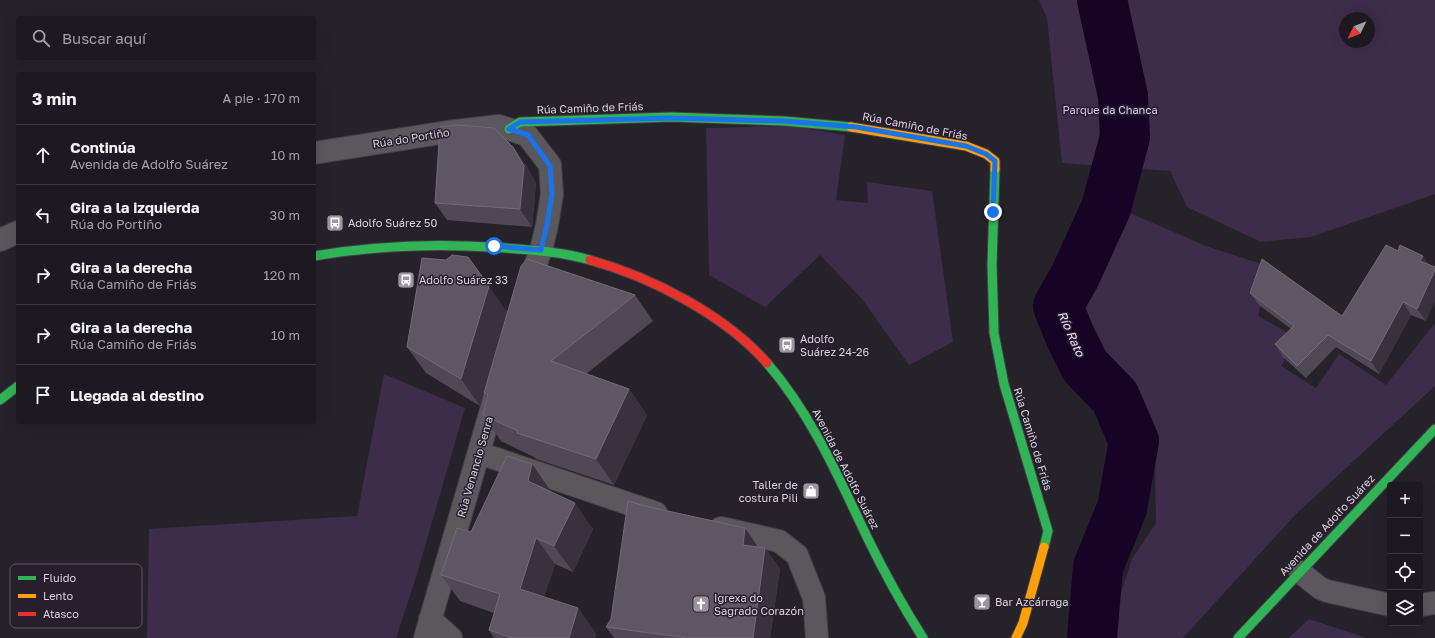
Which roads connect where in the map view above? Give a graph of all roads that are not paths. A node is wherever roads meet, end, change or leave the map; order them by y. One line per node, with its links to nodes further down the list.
1 (509, 129): 2 (street, Rúa do Portiño); 5 (street, Rúa do Portiño); 25 (street, Rúa Camiño de Friás)
2 (316, 153)
3 (16, 233): 4 (street)
4 (0, 240)
5 (541, 250): 6 (street, Avenida de Adolfo Suárez); 7 (street); 24 (street, Avenida de Adolfo Suárez)
6 (316, 256)
7 (528, 285)
8 (503, 372): 12 (street, Rúa Venancio Senra)
9 (16, 388): 10 (street)
10 (0, 400)
11 (1435, 429): 17 (street, Avenida de Adolfo Suárez)
12 (479, 453): 13 (street); 21 (street, Rúa Venancio Senra)
13 (633, 505): 14 (street); 16 (street)
14 (677, 518)
15 (701, 523): 23 (street)
16 (630, 528)
17 (1300, 572): 19 (street); 26 (street, Avenida de Adolfo Suárez)
18 (1435, 603): 20 (street)
19 (1387, 604)
20 (1423, 605)
21 (428, 629): 22 (street)
22 (451, 638)
23 (817, 638)
24 (923, 638)
25 (1016, 638)
26 (1238, 638)

